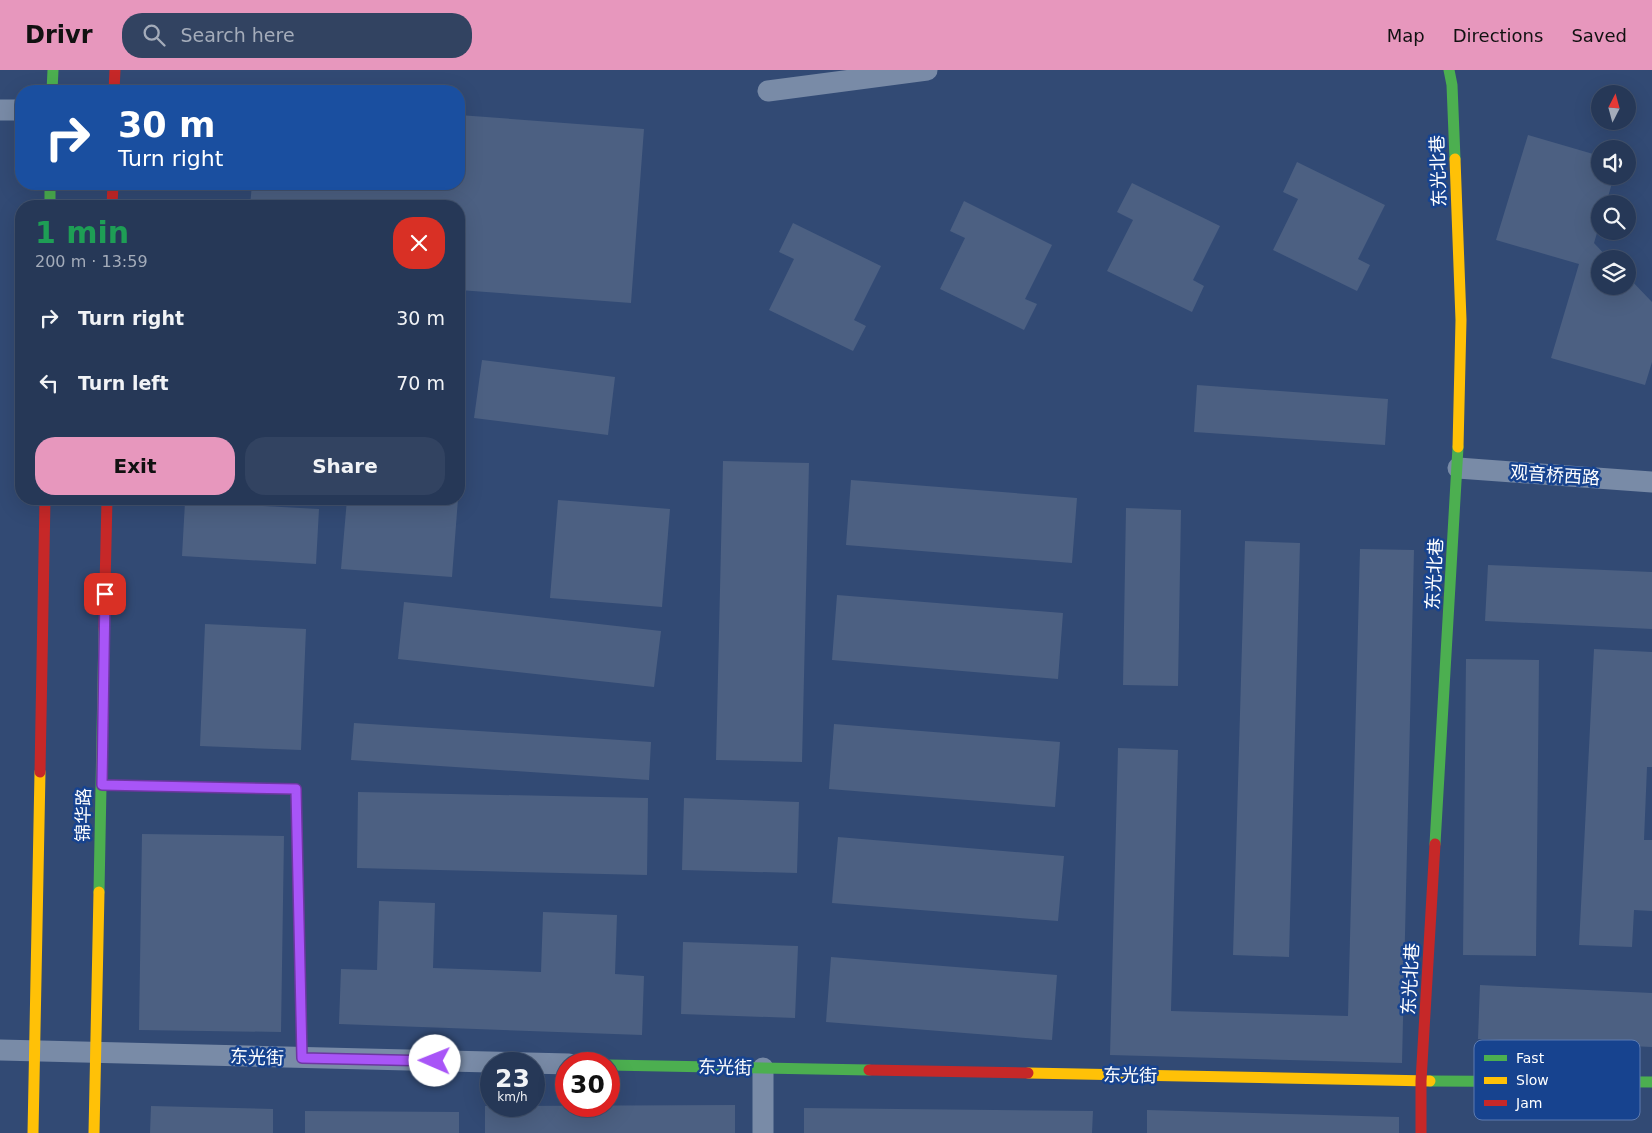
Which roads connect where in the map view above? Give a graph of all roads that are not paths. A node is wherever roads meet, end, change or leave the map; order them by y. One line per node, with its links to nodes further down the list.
1 (53, 70): 5 (street)
2 (115, 70): 6 (street)
3 (927, 70): 7 (street)
4 (1448, 70): 10 (street, 东光北巷)
5 (52, 85)
6 (114, 85)
7 (768, 91)
8 (0, 110): 9 (street)
9 (15, 110)
10 (1458, 468): 11 (street, 观音桥西路); 22 (street, 东光北巷)
11 (1652, 482)
12 (45, 505): 16 (street)
13 (107, 505): 14 (street, 锦华路)
14 (102, 785): 17 (street, 锦华路); 18 (lane)
15 (0, 1050): 16 (street, 东光街)
16 (34, 1051): 17 (street, 东光街); 24 (street)
17 (95, 1052): 18 (street, 东光街); 25 (street, 锦华路)
18 (302, 1058): 19 (street, 东光街)
19 (555, 1064)
20 (620, 1065): 21 (street, 东光街)
21 (763, 1068): 22 (street, 东光街); 26 (street)
22 (1421, 1081): 23 (street, 东光街); 27 (street, 东光北巷)
23 (1474, 1081)
24 (33, 1133)
25 (94, 1133)
26 (763, 1133)
27 (1421, 1133)

